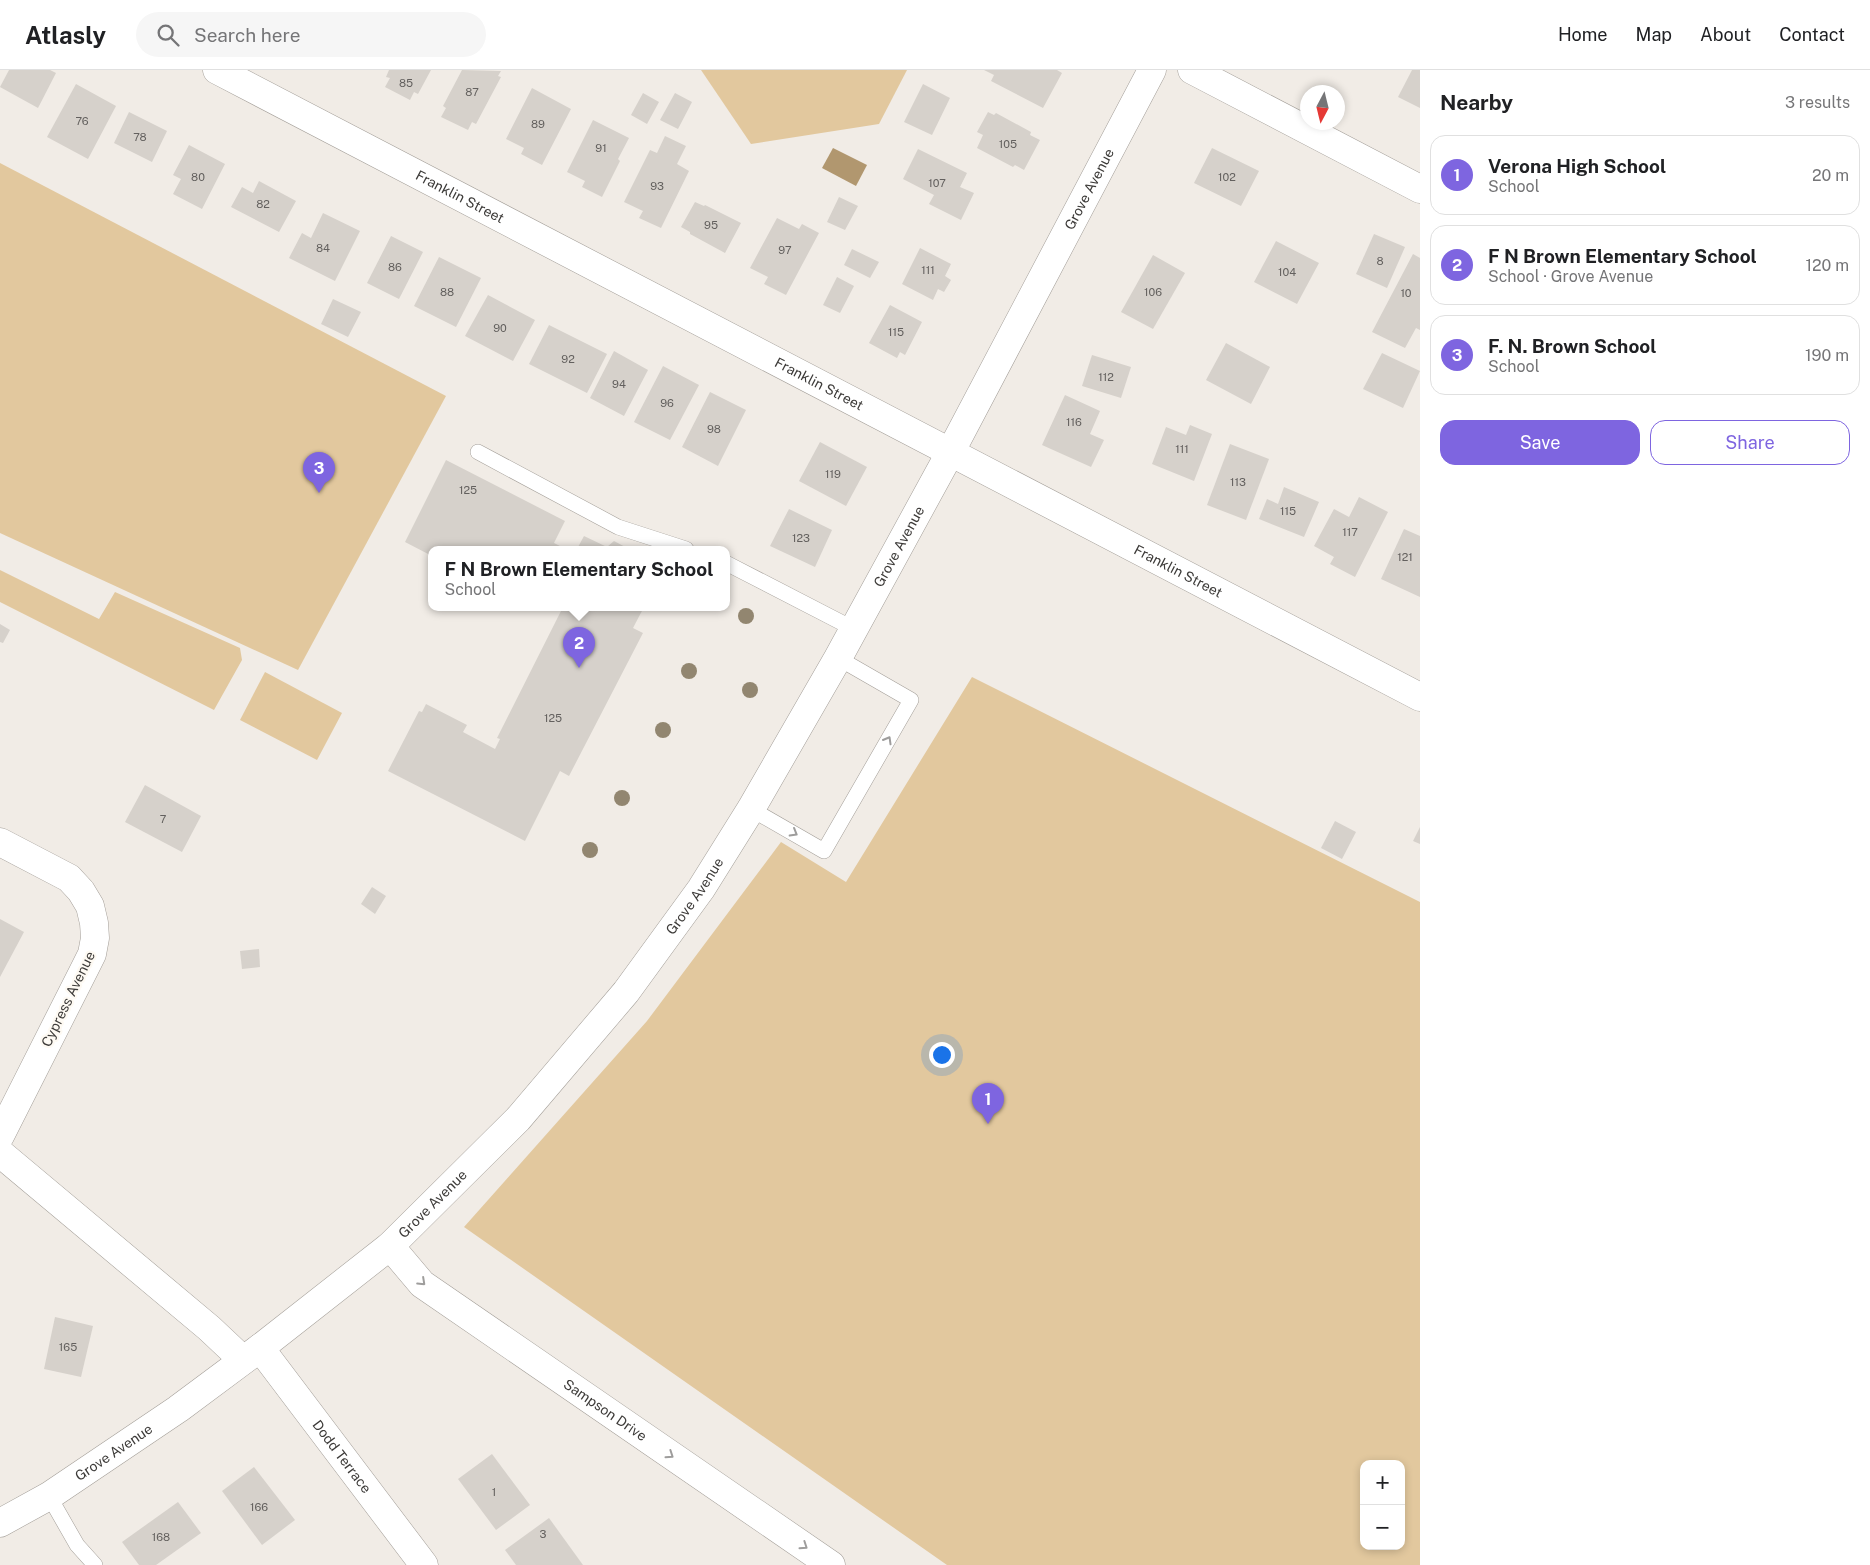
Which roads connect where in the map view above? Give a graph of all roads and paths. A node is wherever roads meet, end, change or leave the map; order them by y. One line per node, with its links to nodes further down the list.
1 (217, 70): 6 (street, Franklin Street)
2 (1152, 70): 6 (street, Grove Avenue)
3 (1192, 70): 4 (street)
4 (1420, 188)
5 (478, 452): 7 (lane)
6 (950, 453): 9 (street, Grove Avenue); 11 (street, Franklin Street)
7 (677, 546)
8 (730, 565): 9 (lane)
9 (854, 629): 10 (street, Grove Avenue)
10 (838, 658): 12 (street, Grove Avenue); 12 (lane, one-way to 10)
11 (1420, 697)
12 (751, 809): 16 (street, Grove Avenue)
13 (0, 842): 14 (street, Cypress Avenue)
14 (0, 1136)
15 (0, 1153): 17 (street)
16 (390, 1246): 17 (street, Grove Avenue); 22 (street, Sampson Drive, one-way to 22)
17 (252, 1354): 18 (street, Grove Avenue); 21 (street, Dodd Terrace)
18 (49, 1496): 19 (street, Grove Avenue); 20 (lane)
19 (0, 1523)
20 (95, 1565)
21 (424, 1565)
22 (831, 1565)

